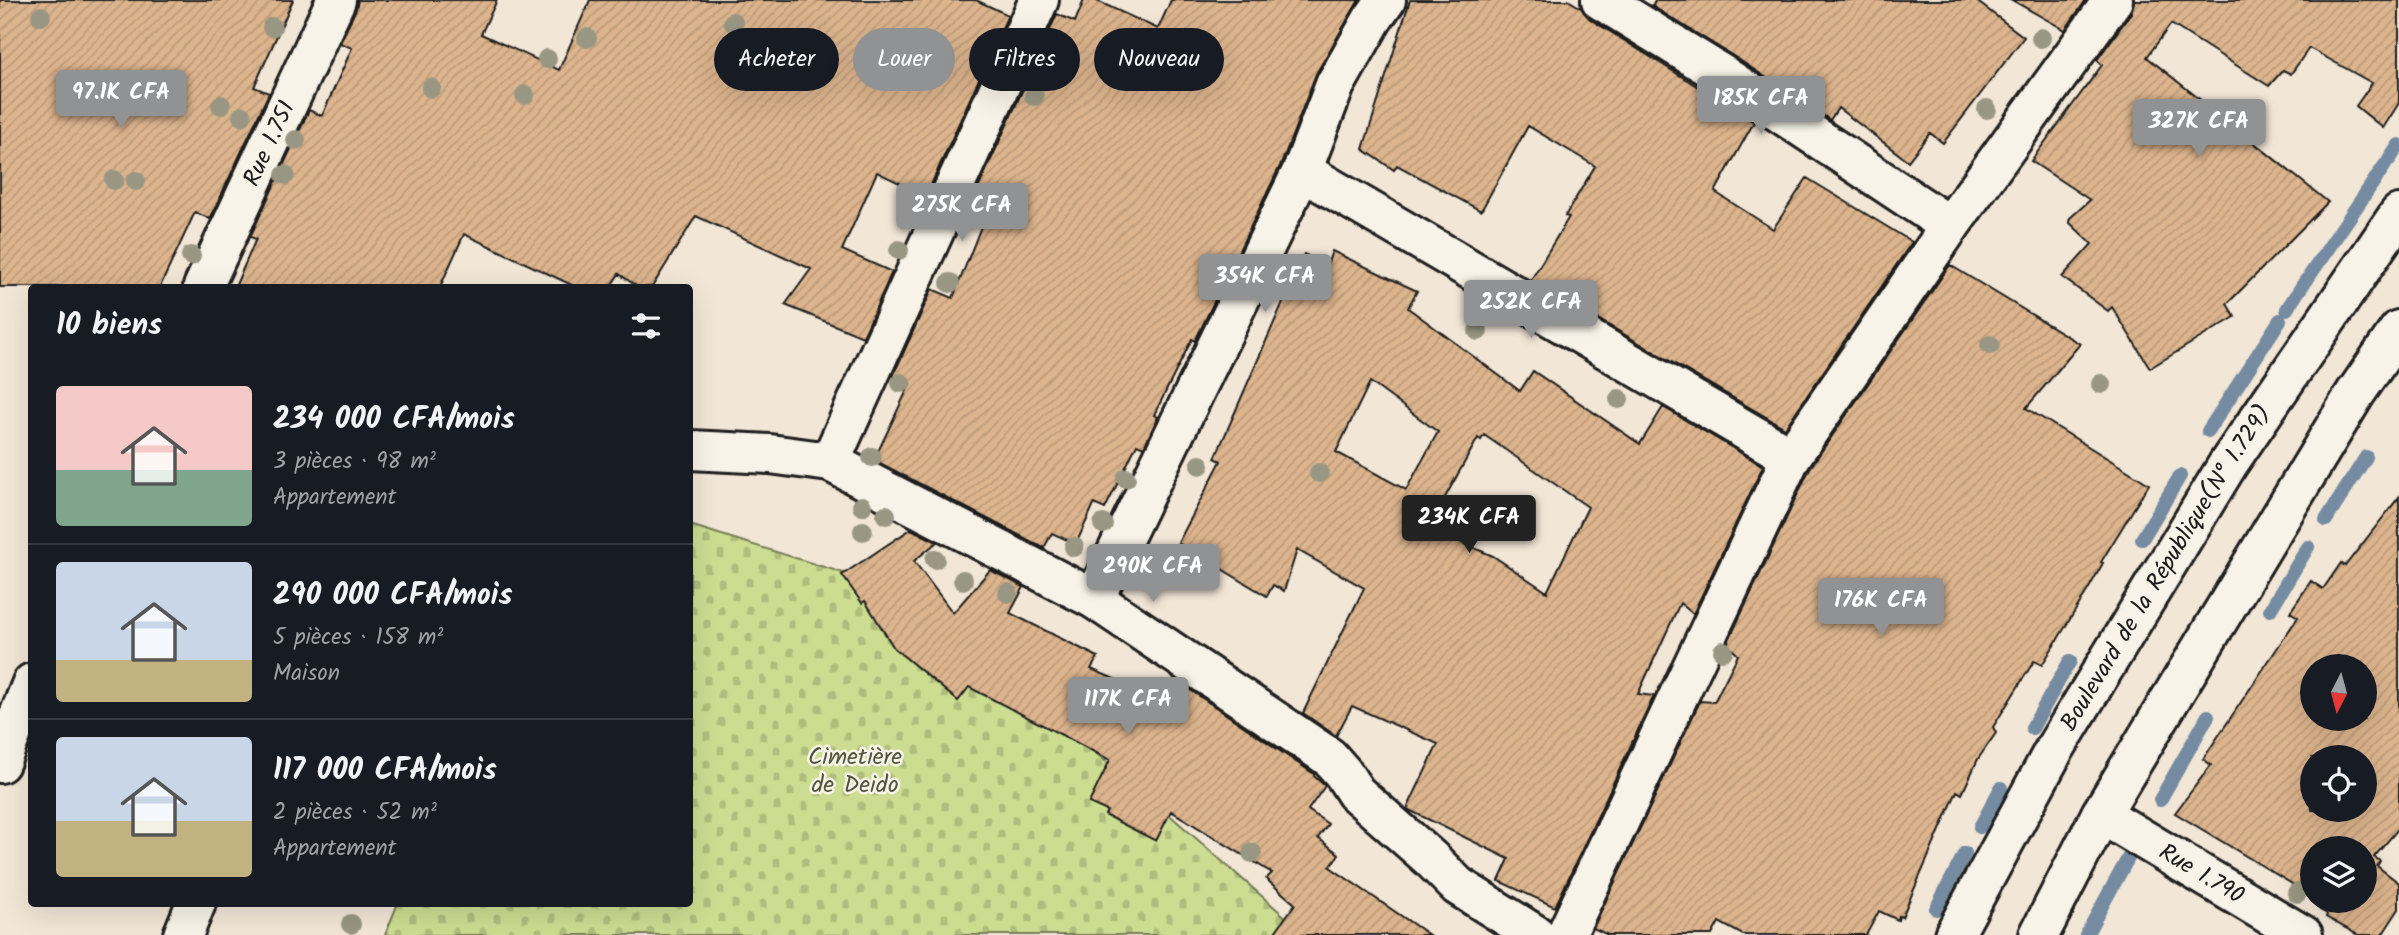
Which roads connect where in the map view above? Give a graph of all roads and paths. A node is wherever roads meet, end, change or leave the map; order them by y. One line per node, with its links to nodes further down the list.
1 (336, 0): 9 (street, Rue 1.751)
2 (1039, 0): 13 (street)
3 (1386, 0): 6 (street)
4 (1601, 0): 8 (street)
5 (2113, 0): 8 (street)
6 (1302, 171): 12 (street); 14 (street)
7 (2399, 214): 22 (street, Boulevard de la République(N° 1.729))
8 (1950, 226): 12 (street)
9 (204, 284)
10 (2399, 330): 17 (street)
11 (693, 450): 13 (street)
12 (1791, 457): 21 (street)
13 (830, 462): 14 (street)
14 (1094, 599): 20 (street)
15 (28, 693): 16 (street)
16 (0, 763)
17 (2101, 814): 23 (street); 24 (street, Rue 1.790)
18 (194, 907): 19 (street)
19 (183, 935)
20 (1536, 935)
21 (1566, 935)
22 (1954, 935)
23 (2039, 935)
24 (2303, 935)

